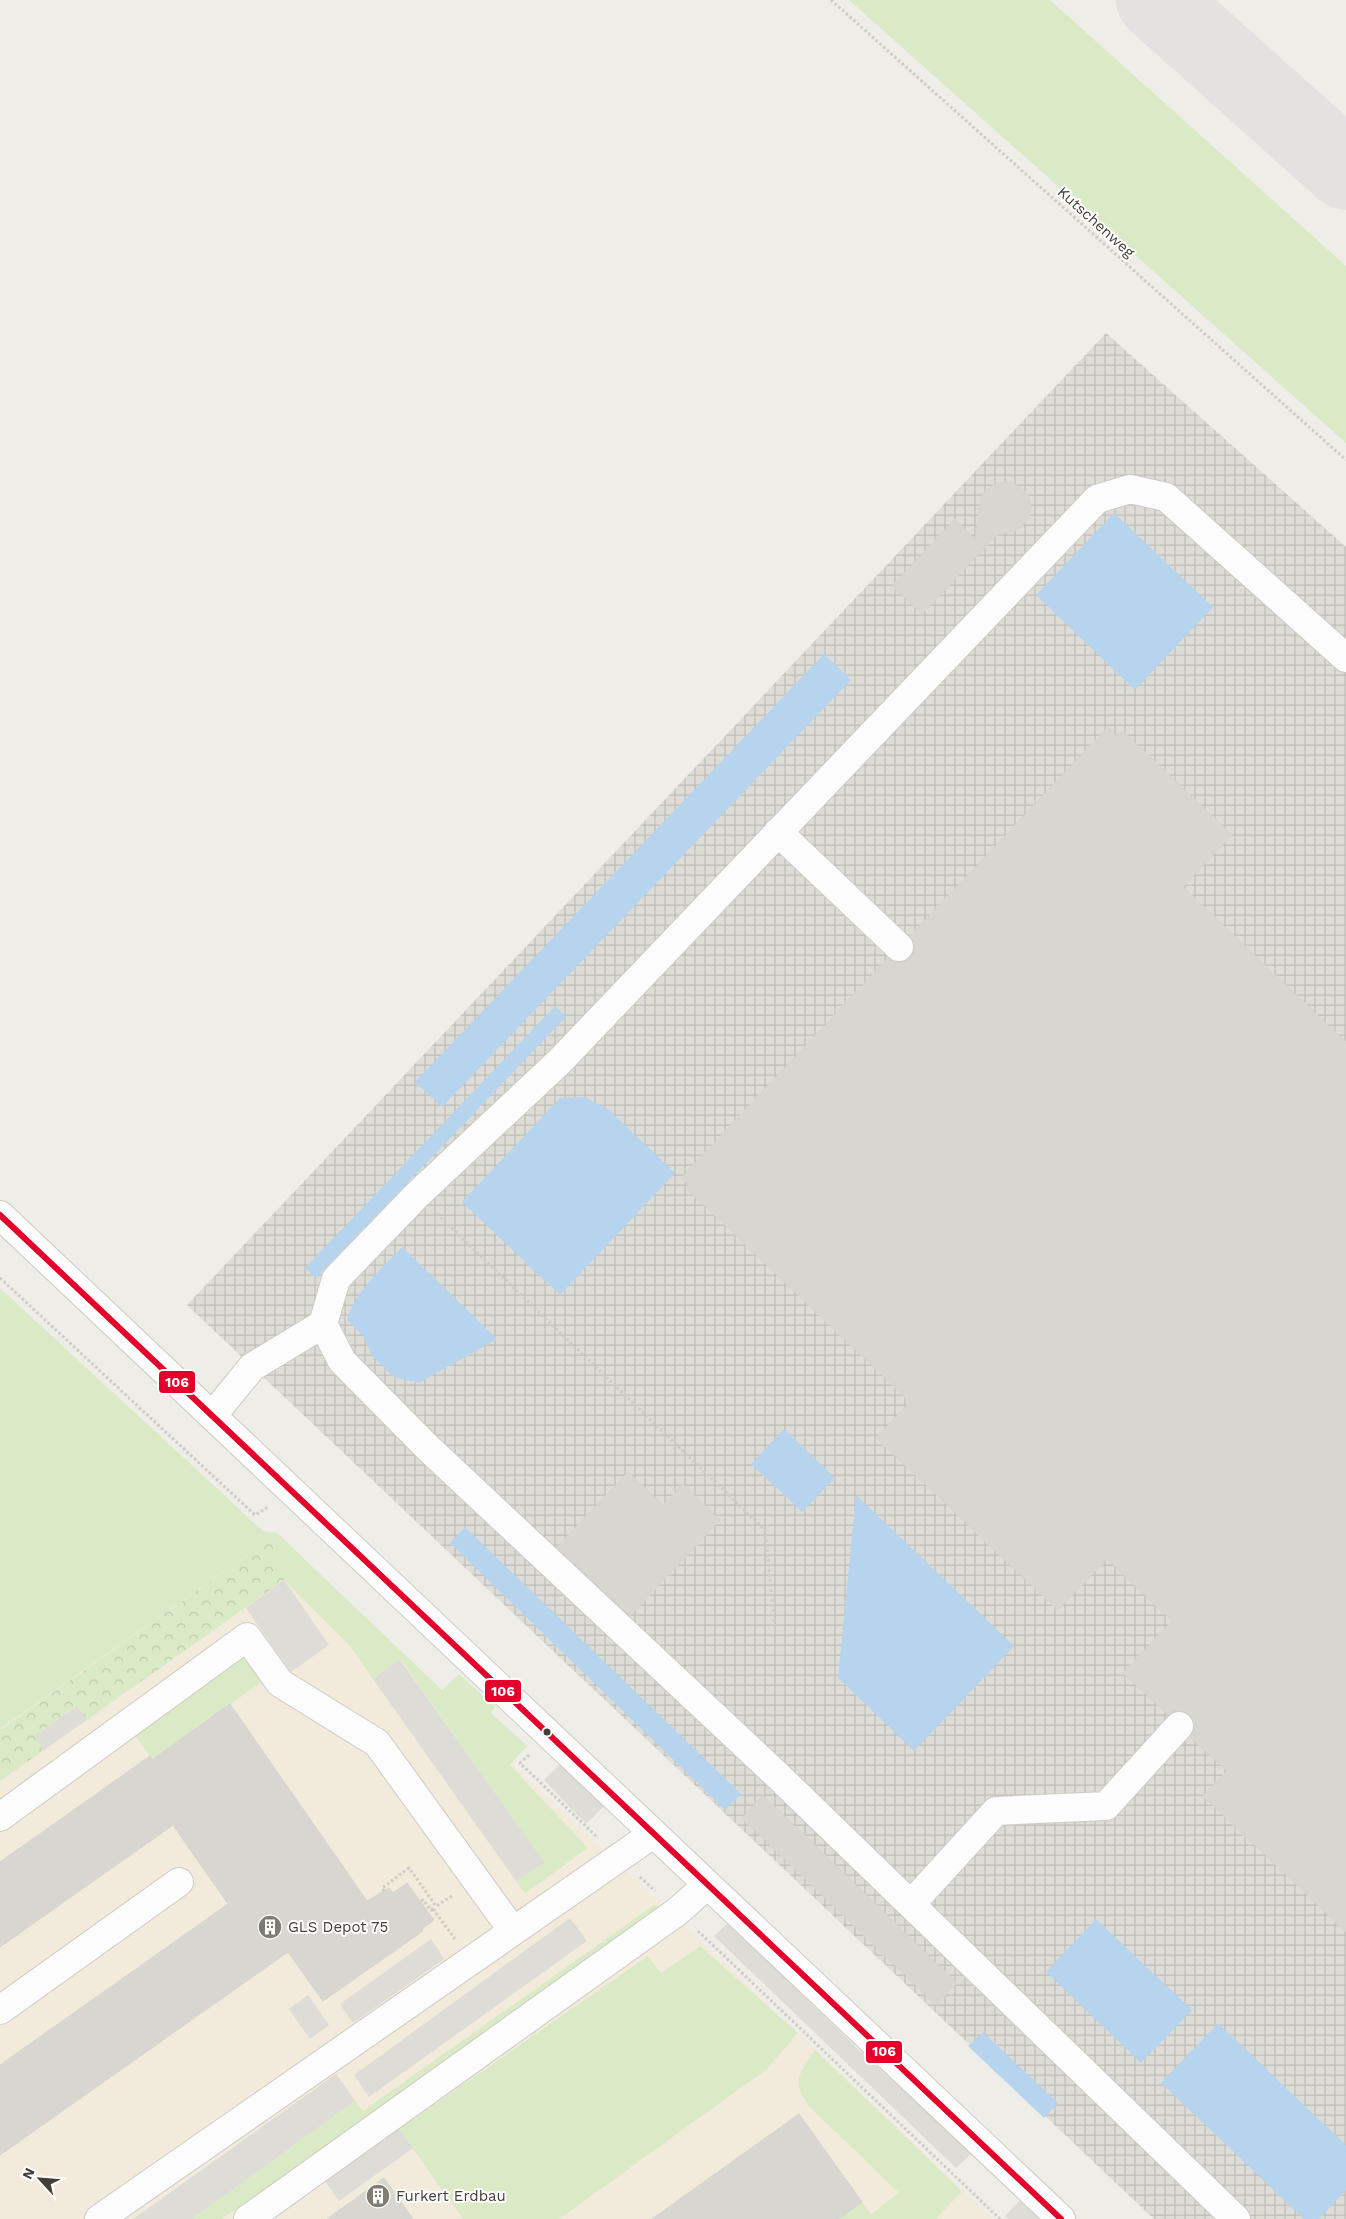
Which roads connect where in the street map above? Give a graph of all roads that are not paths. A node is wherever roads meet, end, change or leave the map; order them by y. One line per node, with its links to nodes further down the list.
1 (1346, 658): 2 (street)
2 (778, 832): 3 (street); 5 (street)
3 (899, 947)
4 (0, 1215): 6 (street)
5 (323, 1324): 6 (street); 12 (street)
6 (212, 1416): 9 (street)
7 (1179, 1726): 12 (street)
8 (0, 1817): 13 (street)
9 (652, 1834): 11 (street); 13 (street)
10 (178, 1882): 14 (street)
11 (707, 1885): 16 (street); 17 (street)
12 (911, 1904): 18 (street)
13 (513, 1931): 15 (street)
14 (0, 2010)
15 (100, 2219)
16 (248, 2219)
17 (1060, 2219)
18 (1236, 2219)

